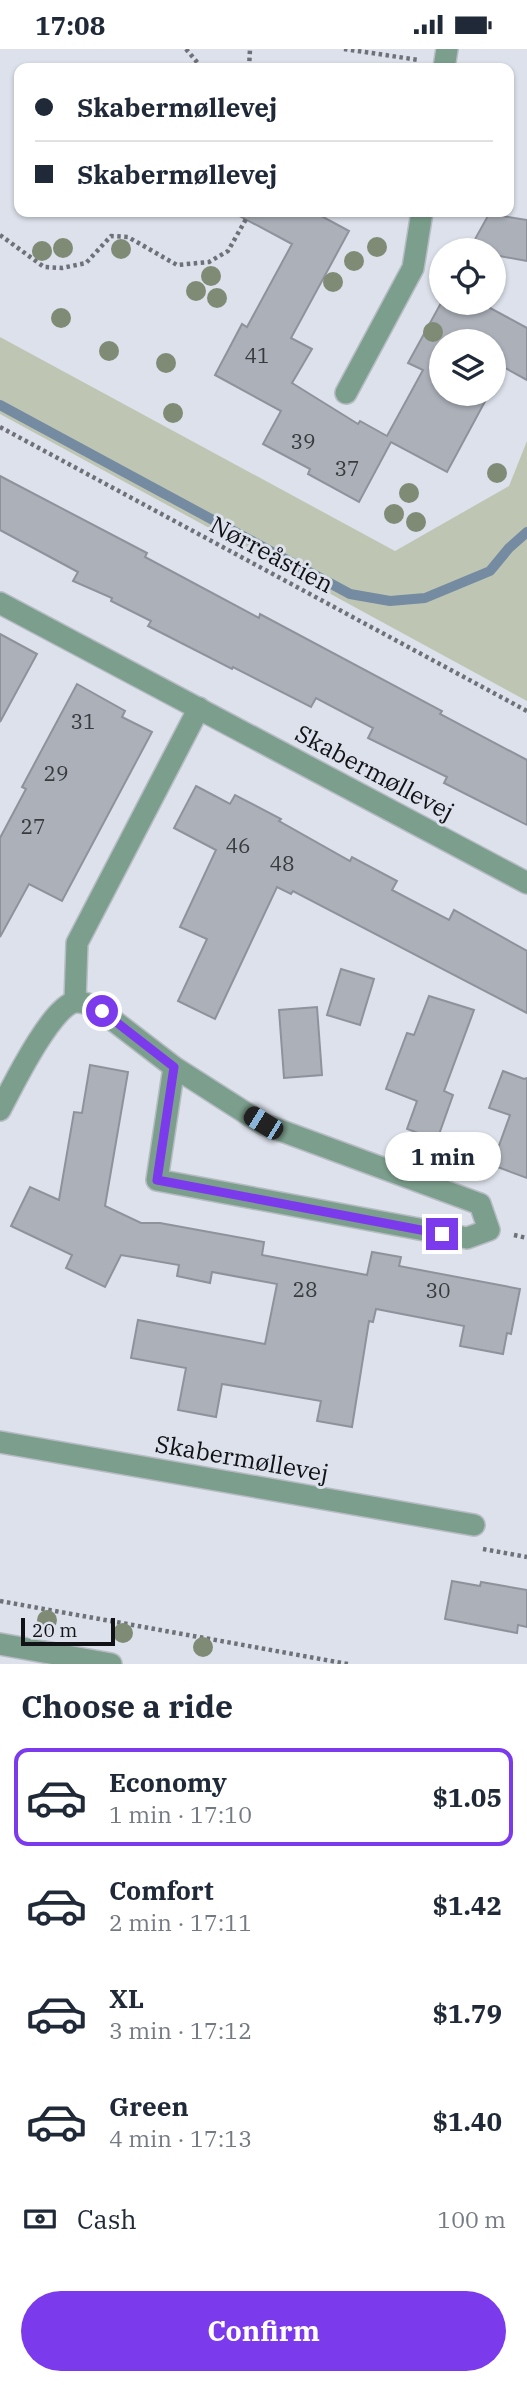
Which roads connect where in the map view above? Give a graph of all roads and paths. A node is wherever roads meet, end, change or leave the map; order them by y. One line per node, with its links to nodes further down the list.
1 (187, 49): 4 (path)
2 (344, 49): 3 (path)
3 (445, 60)
4 (198, 63)
5 (247, 217): 7 (path)
6 (421, 217): 8 (street)
7 (0, 235)
8 (346, 393)
9 (0, 427): 12 (path, Nørreåstien)
10 (0, 603): 11 (street, Skabermøllevej)
11 (199, 708): 13 (street, Skabermøllevej); 14 (street)
12 (527, 711)
13 (527, 883)
14 (75, 1001): 15 (street); 16 (street)
15 (174, 1067): 15 (street)
16 (0, 1110)
17 (0, 1442): 18 (street, Skabermøllevej)
18 (474, 1525): 19 (path)
19 (527, 1557)
20 (0, 1601): 23 (path)
21 (0, 1644): 22 (street)
22 (111, 1664)
23 (348, 1664)

